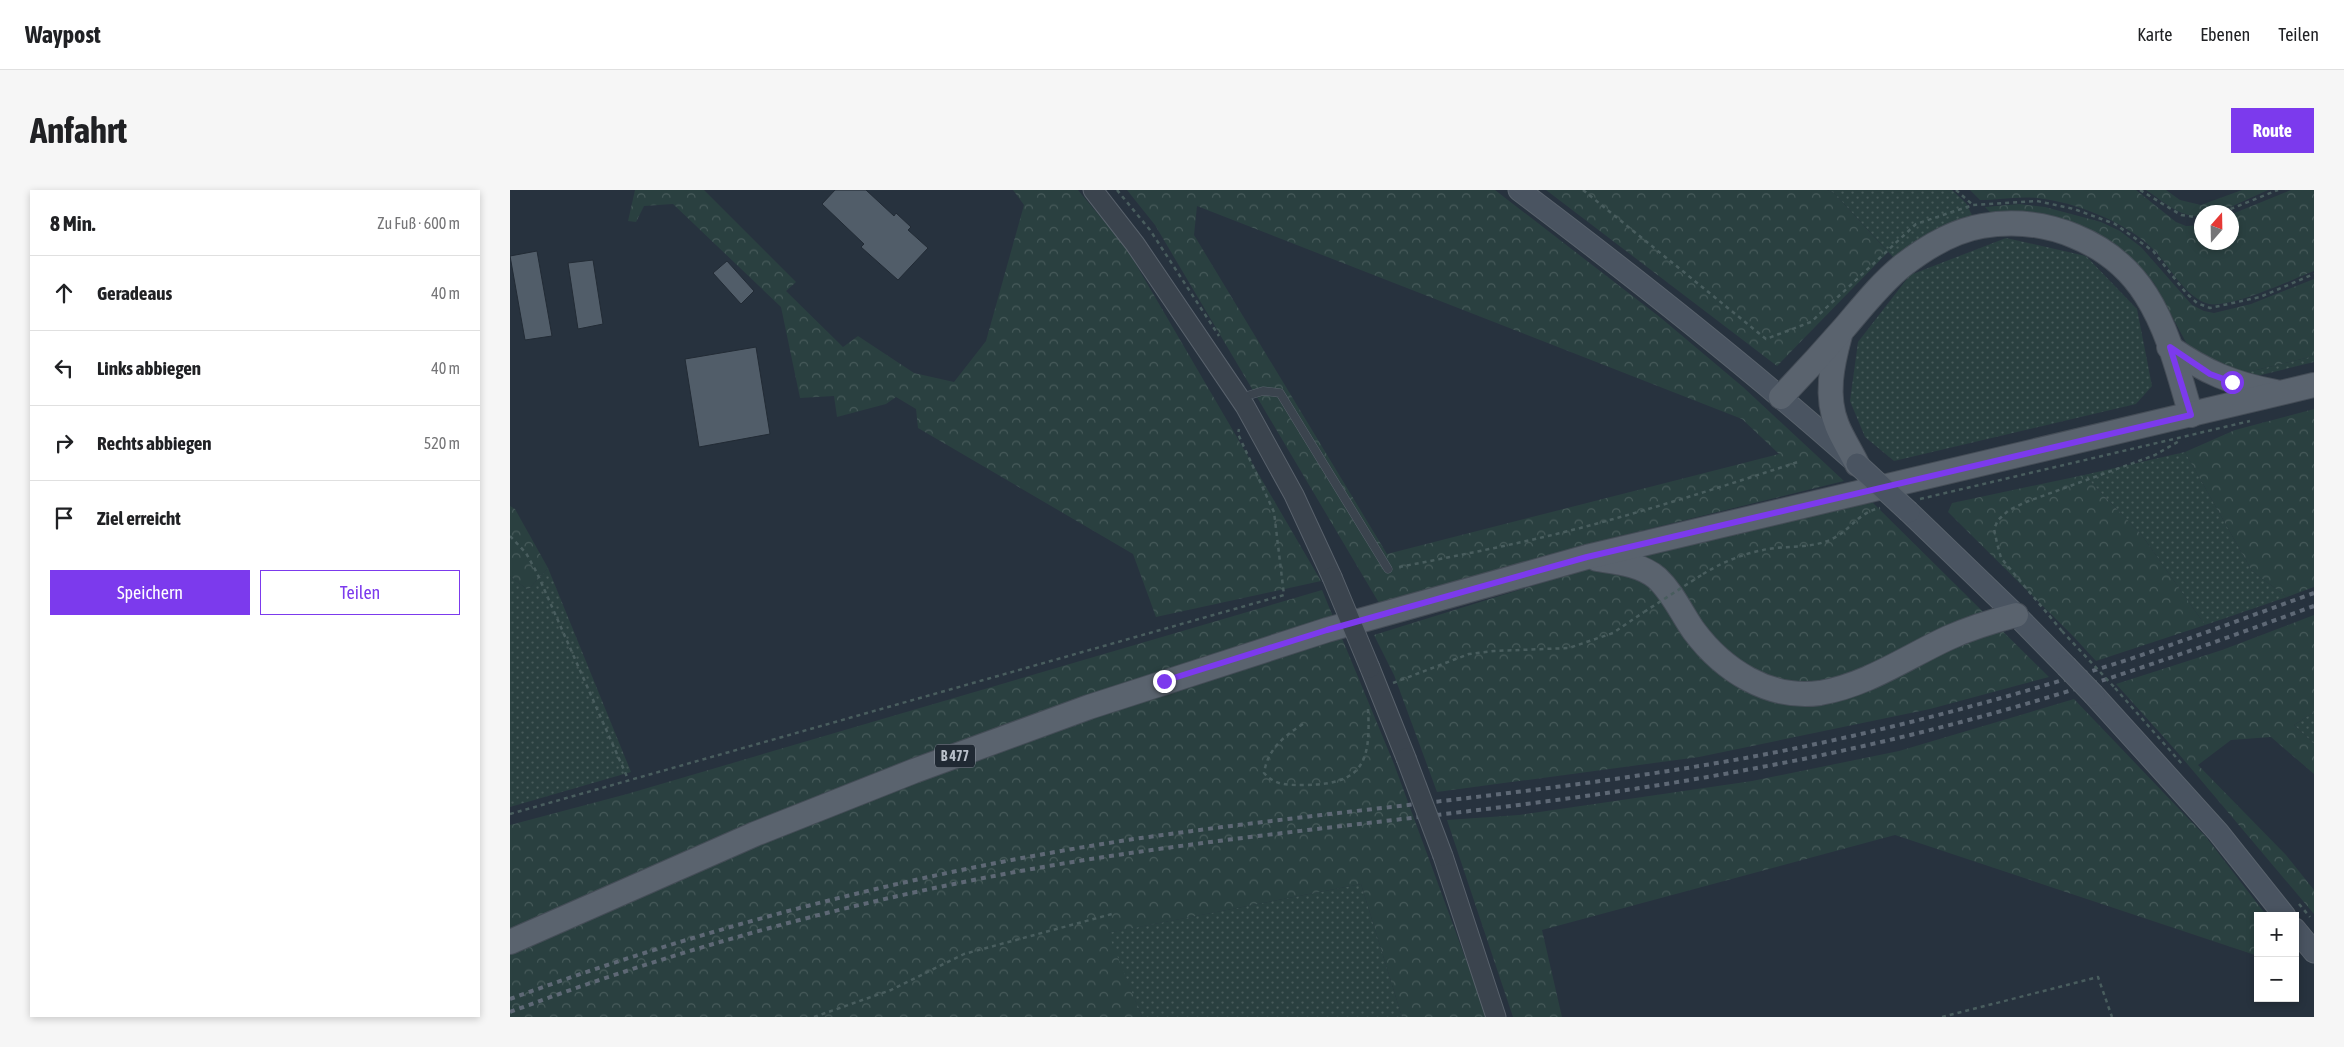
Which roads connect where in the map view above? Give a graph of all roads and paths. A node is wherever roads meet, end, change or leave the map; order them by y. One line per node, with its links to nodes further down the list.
1 (1092, 190): 14 (street)
2 (1519, 190): 13 (main road)
3 (1956, 190): 6 (path)
4 (2140, 190): 8 (path)
5 (2278, 190): 7 (path)
6 (1973, 205)
7 (2239, 206)
8 (2194, 217)
9 (1841, 331): 10 (main road); 13 (main road); 17 (main road)
10 (2170, 347): 12 (main road); 15 (main road)
11 (2314, 385): 12 (main road, B 477)
12 (2282, 394): 15 (main road, B 477)
13 (1782, 397): 17 (main road)
14 (1243, 402): 22 (lane); 28 (path); 36 (street, bridge)
15 (2191, 415): 21 (main road, B 477)
16 (1798, 462): 22 (path)
17 (1857, 464): 18 (main road, bridge)
18 (1910, 507): 23 (main road); 25 (path, bridge)
19 (1883, 508): 24 (path, bridge)
20 (510, 536): 28 (path)
21 (1587, 557): 23 (main road); 33 (main road, B 477)
22 (1388, 569)
23 (2016, 615): 30 (main road, bridge)
24 (1391, 684)
25 (2115, 688)
26 (1368, 707): 27 (path)
27 (1302, 724)
28 (628, 779): 29 (path)
29 (510, 814)
30 (2282, 912)
31 (1112, 914): 35 (path)
32 (2299, 934): 34 (main road)
33 (510, 942)
34 (2314, 952)
35 (814, 1017)
36 (1496, 1017)
37 (1942, 1017): 38 (path)
38 (2112, 1017)

